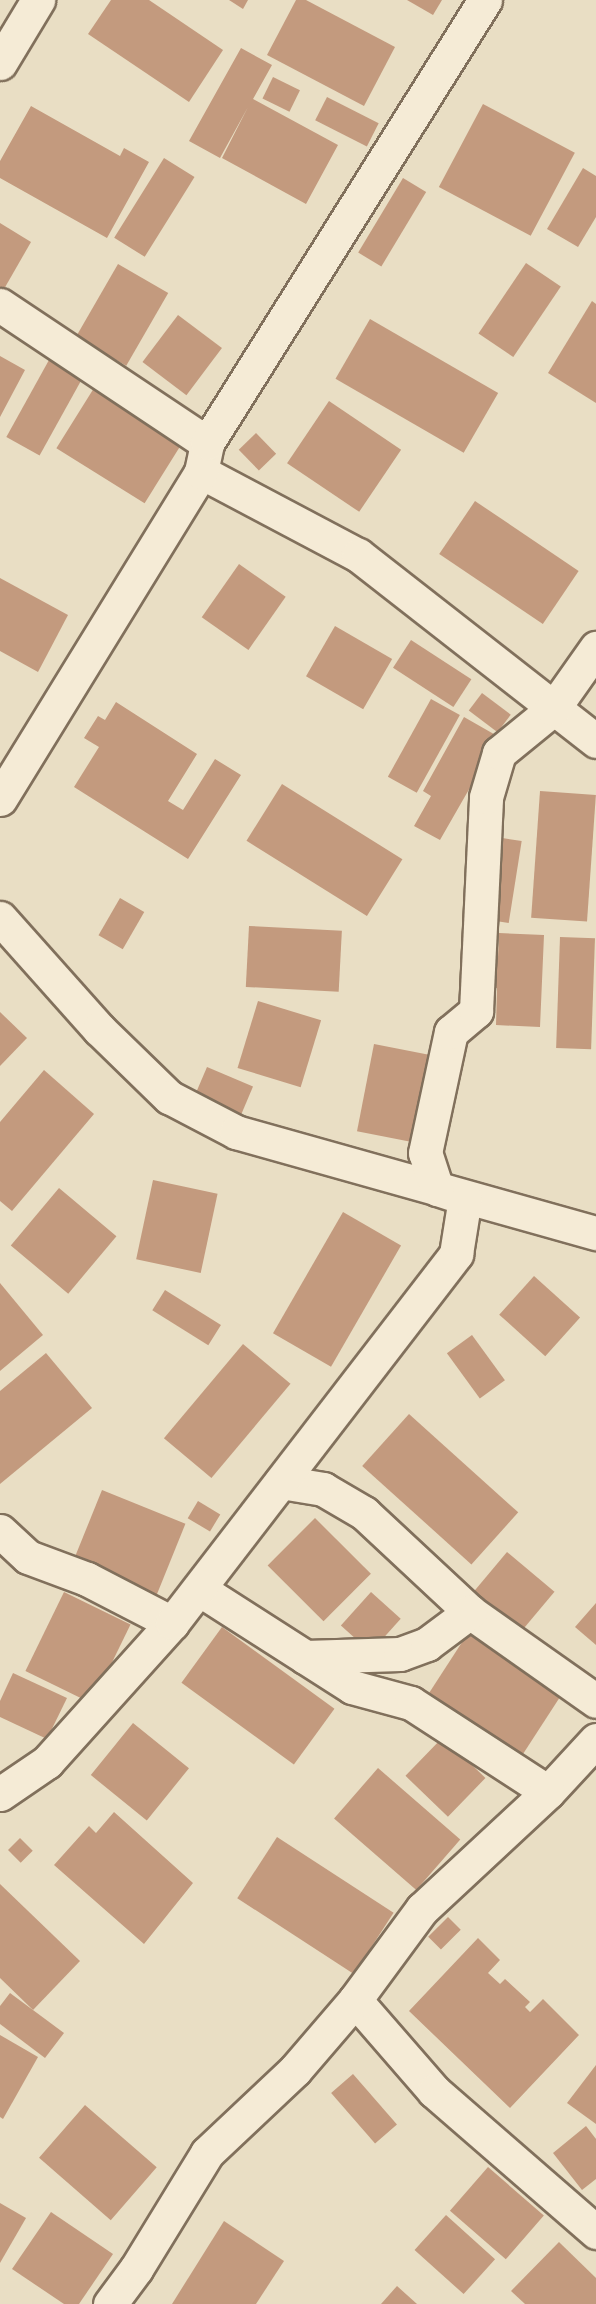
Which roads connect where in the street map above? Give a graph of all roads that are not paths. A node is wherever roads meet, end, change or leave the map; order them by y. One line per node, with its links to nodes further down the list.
1 (38, 0): 3 (street)
2 (485, 0): 7 (street)
3 (0, 63)
4 (0, 305): 6 (street)
5 (0, 315): 6 (street)
6 (43, 332): 7 (street)
7 (204, 457): 9 (street); 11 (street)
8 (596, 648): 9 (street)
9 (553, 710): 10 (street); 13 (street)
10 (596, 741)
11 (0, 799)
12 (0, 918): 13 (street)
13 (465, 1198): 14 (street); 15 (street)
14 (596, 1233)
15 (281, 1482): 17 (street); 18 (street)
16 (0, 1531): 19 (street)
17 (199, 1589): 19 (street); 20 (street)
18 (470, 1612): 20 (street); 21 (street)
19 (172, 1623): 24 (street)
20 (305, 1657): 23 (street)
21 (596, 1701)
22 (596, 1740): 23 (street)
23 (548, 1792): 25 (street)
24 (0, 1794)
25 (355, 2000): 26 (street); 27 (street)
26 (596, 2232)
27 (110, 2304)

